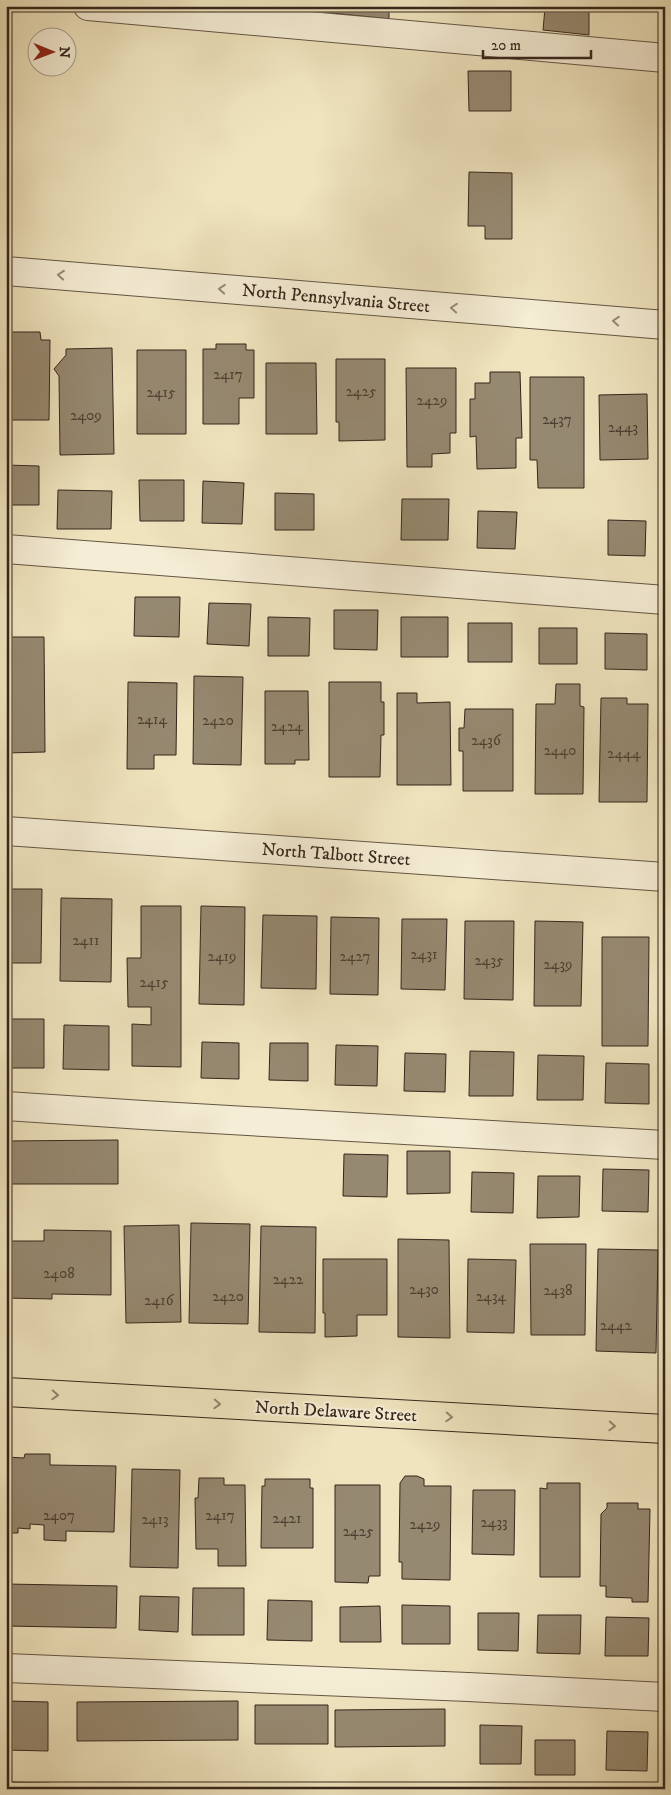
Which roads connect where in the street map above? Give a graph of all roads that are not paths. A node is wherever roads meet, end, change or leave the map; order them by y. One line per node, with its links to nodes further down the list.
1 (88, 6): 2 (street)
2 (665, 58)
3 (6, 271): 4 (street, North Pennsylvania Street, one-way to 3)
4 (665, 325)
5 (6, 548): 6 (street)
6 (665, 600)
7 (6, 831): 8 (street, North Talbott Street)
8 (665, 877)
9 (6, 1106): 10 (street)
10 (665, 1146)
11 (6, 1392): 12 (main road, North Delaware Street, one-way to 12)
12 (665, 1429)
13 (6, 1668): 14 (street)
14 (665, 1697)

